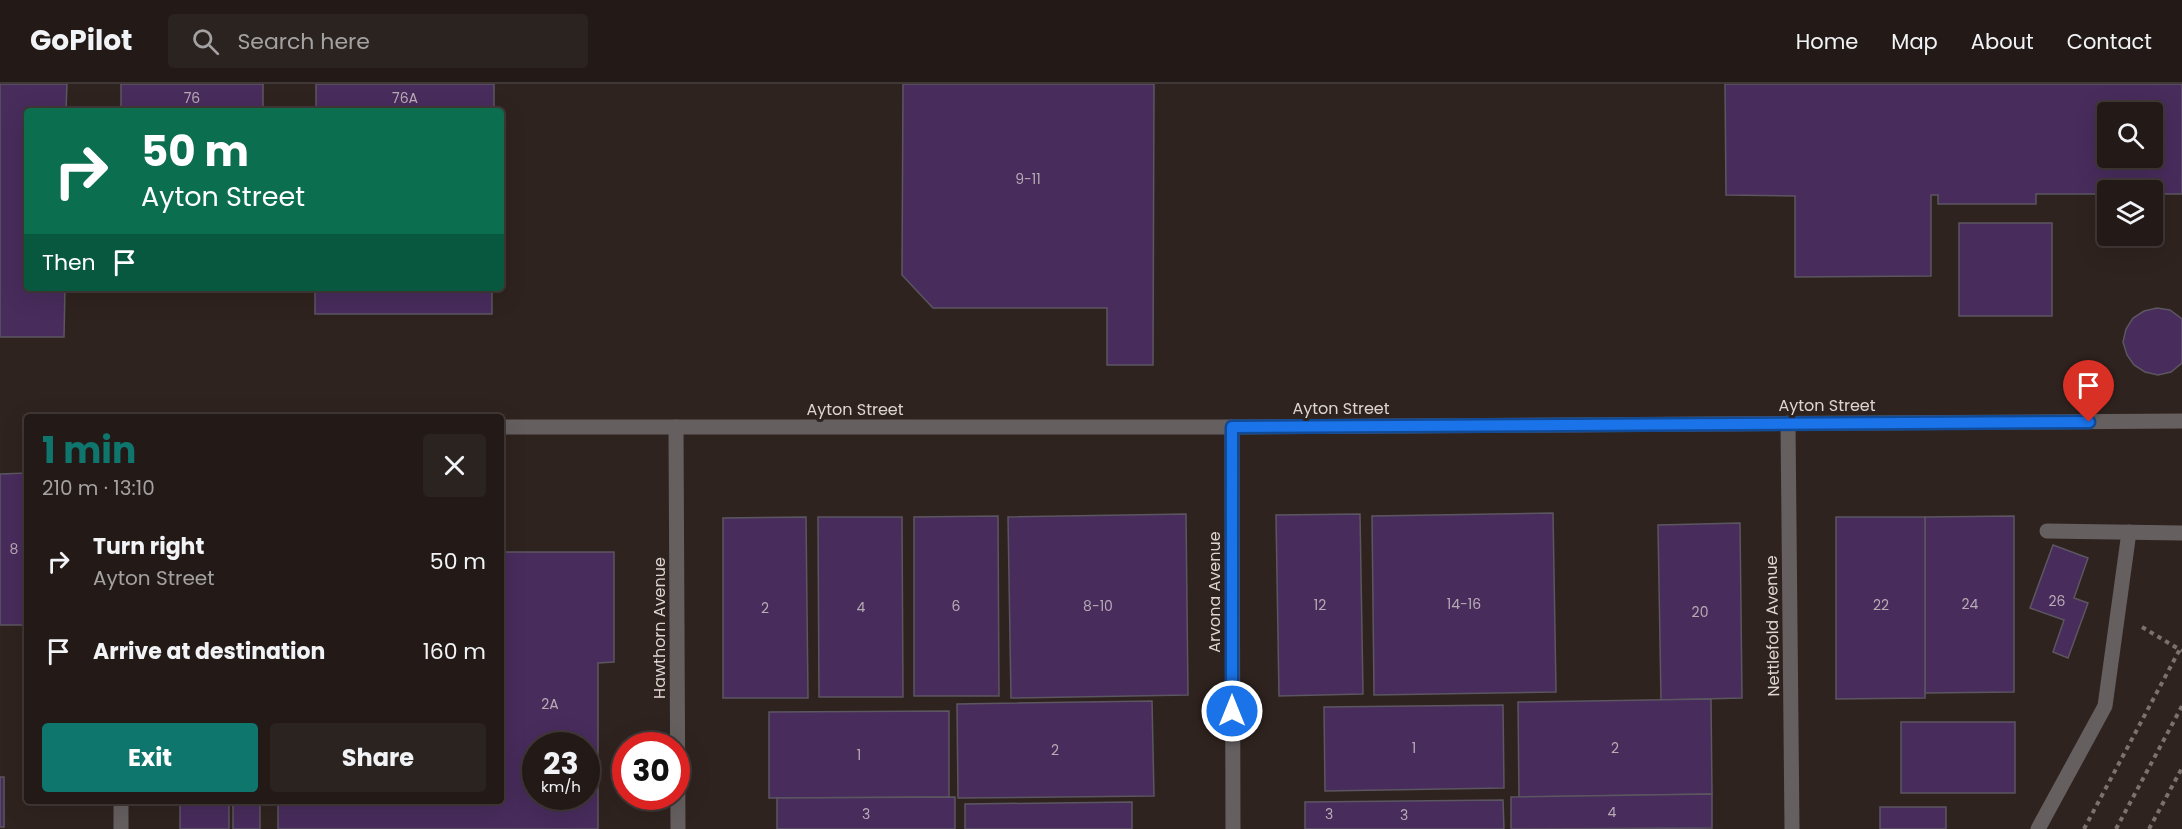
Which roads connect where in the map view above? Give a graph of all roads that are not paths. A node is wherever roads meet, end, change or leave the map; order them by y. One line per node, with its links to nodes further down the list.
1 (2182, 422): 2 (street, Ayton Street)
2 (1788, 423): 5 (street, Ayton Street); 13 (street, Nettlefold Avenue)
3 (504, 427): 4 (street, Ayton Street)
4 (676, 427): 5 (street, Ayton Street); 11 (street, Hawthorn Avenue)
5 (1232, 427): 12 (street, Arvona Avenue)
6 (2047, 531): 7 (street)
7 (2129, 532): 8 (street); 14 (street)
8 (2182, 533)
9 (121, 804): 10 (street)
10 (121, 829)
11 (678, 829)
12 (1233, 829)
13 (1792, 829)
14 (2038, 829)

